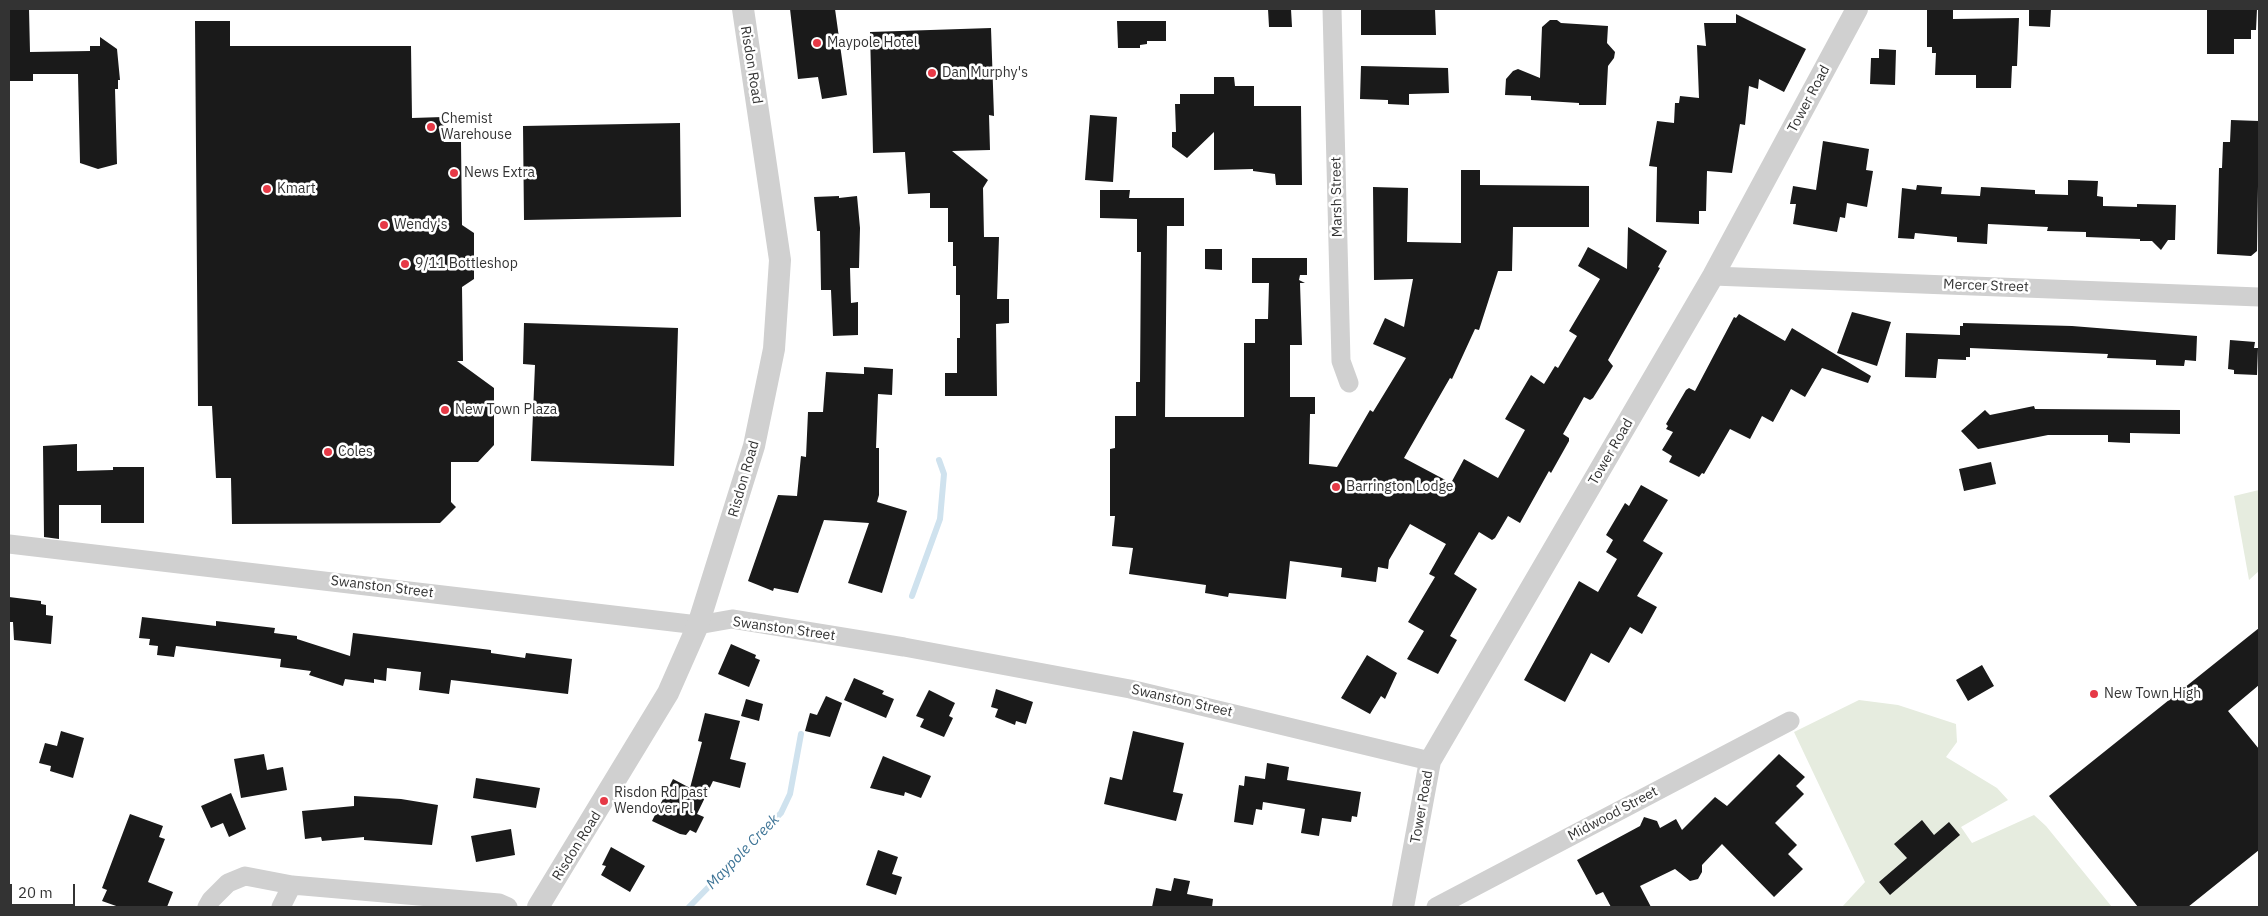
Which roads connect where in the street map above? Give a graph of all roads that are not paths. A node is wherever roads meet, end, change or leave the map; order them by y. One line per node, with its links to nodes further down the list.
1 (743, 9): 8 (street, Risdon Road)
2 (1332, 9): 6 (street, Marsh Street)
3 (1857, 9): 4 (street, Tower Road)
4 (1713, 276): 5 (street, Mercer Street); 10 (street, Tower Road)
5 (2259, 297)
6 (1349, 383)
7 (9, 544): 8 (street, Swanston Street)
8 (698, 625): 10 (street, Swanston Street); 15 (street, Risdon Road)
9 (1790, 721): 17 (street, Midwood Street)
10 (1430, 761): 16 (street, Tower Road)
11 (292, 885): 12 (street); 13 (street); 14 (street)
12 (207, 907)
13 (281, 907)
14 (508, 907)
15 (538, 907)
16 (1403, 907)
17 (1436, 907)

